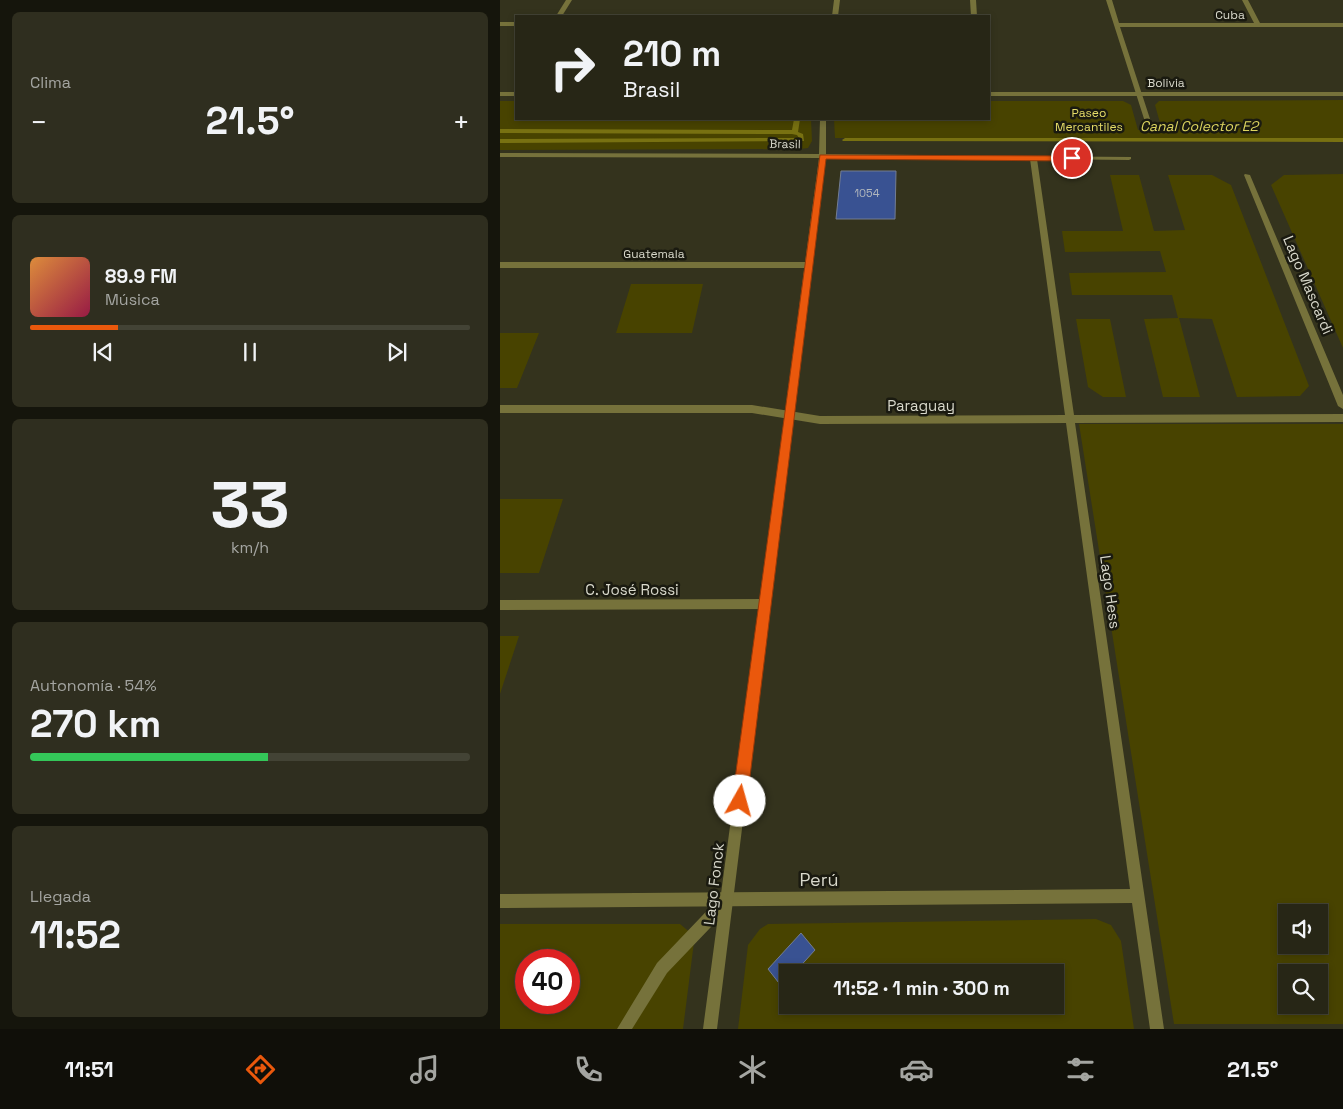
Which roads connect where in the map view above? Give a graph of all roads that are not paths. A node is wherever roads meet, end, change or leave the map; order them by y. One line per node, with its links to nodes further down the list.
1 (569, 0): 6 (street)
2 (837, 0): 7 (street)
3 (973, 0): 8 (street)
4 (1109, 0): 12 (street)
5 (1245, 0): 13 (street)
6 (561, 15)
7 (835, 15)
8 (974, 15)
9 (500, 24): 10 (street)
10 (515, 24)
11 (1343, 24): 13 (street, Cuba)
12 (1117, 25): 13 (street, Cuba); 17 (street)
13 (1258, 25)
14 (515, 93): 15 (street)
15 (500, 94)
16 (990, 94): 17 (street, Bolivia)
17 (1139, 94): 18 (street, Bolivia); 20 (street)
18 (1343, 94)
19 (822, 120): 22 (street, Lago Fonck)
20 (1149, 125)
21 (500, 155): 22 (street, Brasil)
22 (823, 156): 23 (street, Brasil); 27 (street, Lago Fonck)
23 (1033, 158): 24 (street, Brasil); 31 (street, Lago Hess)
24 (1129, 158)
25 (1247, 175): 28 (street, Lago Mascardi)
26 (500, 265): 27 (street, Guatemala)
27 (809, 265): 30 (street, Lago Fonck)
28 (1343, 406)
29 (500, 408): 30 (street, Paraguay)
30 (790, 414): 31 (street, Paraguay); 33 (street, Lago Fonck)
31 (1070, 418): 32 (street, Paraguay); 35 (street, Lago Hess)
32 (1343, 418)
33 (765, 604): 34 (street, C. José Rossi); 36 (street, Lago Fonck)
34 (500, 605)
35 (1138, 896): 36 (street, Perú); 40 (street, Lago Hess)
36 (727, 900): 37 (street, Perú); 38 (street); 39 (street, Lago Fonck)
37 (500, 902)
38 (624, 1029)
39 (710, 1029)
40 (1157, 1029)

